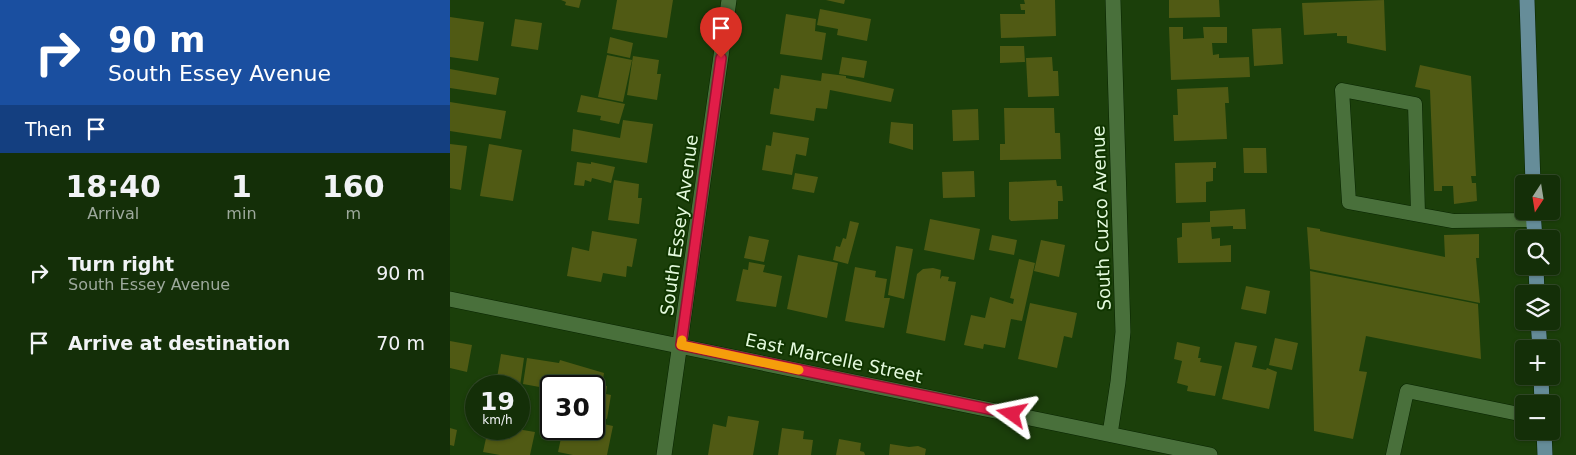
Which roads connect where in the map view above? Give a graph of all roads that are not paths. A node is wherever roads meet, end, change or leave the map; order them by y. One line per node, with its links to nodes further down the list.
1 (729, 0): 8 (street, South Essey Avenue)
2 (1113, 0): 10 (street, South Cuzco Avenue)
3 (1527, 0): 4 (main road)
4 (1533, 175)
5 (1418, 214): 5 (lane); 6 (lane)
6 (1515, 217)
7 (450, 299): 8 (street, East Marcelle Street)
8 (681, 345): 10 (street, East Marcelle Street); 12 (street, South Essey Avenue)
9 (1515, 413): 14 (lane)
10 (1110, 434): 13 (street, East Marcelle Street)
11 (1544, 440): 15 (main road)
12 (664, 455)
13 (1210, 455)
14 (1393, 455)
15 (1545, 455)

